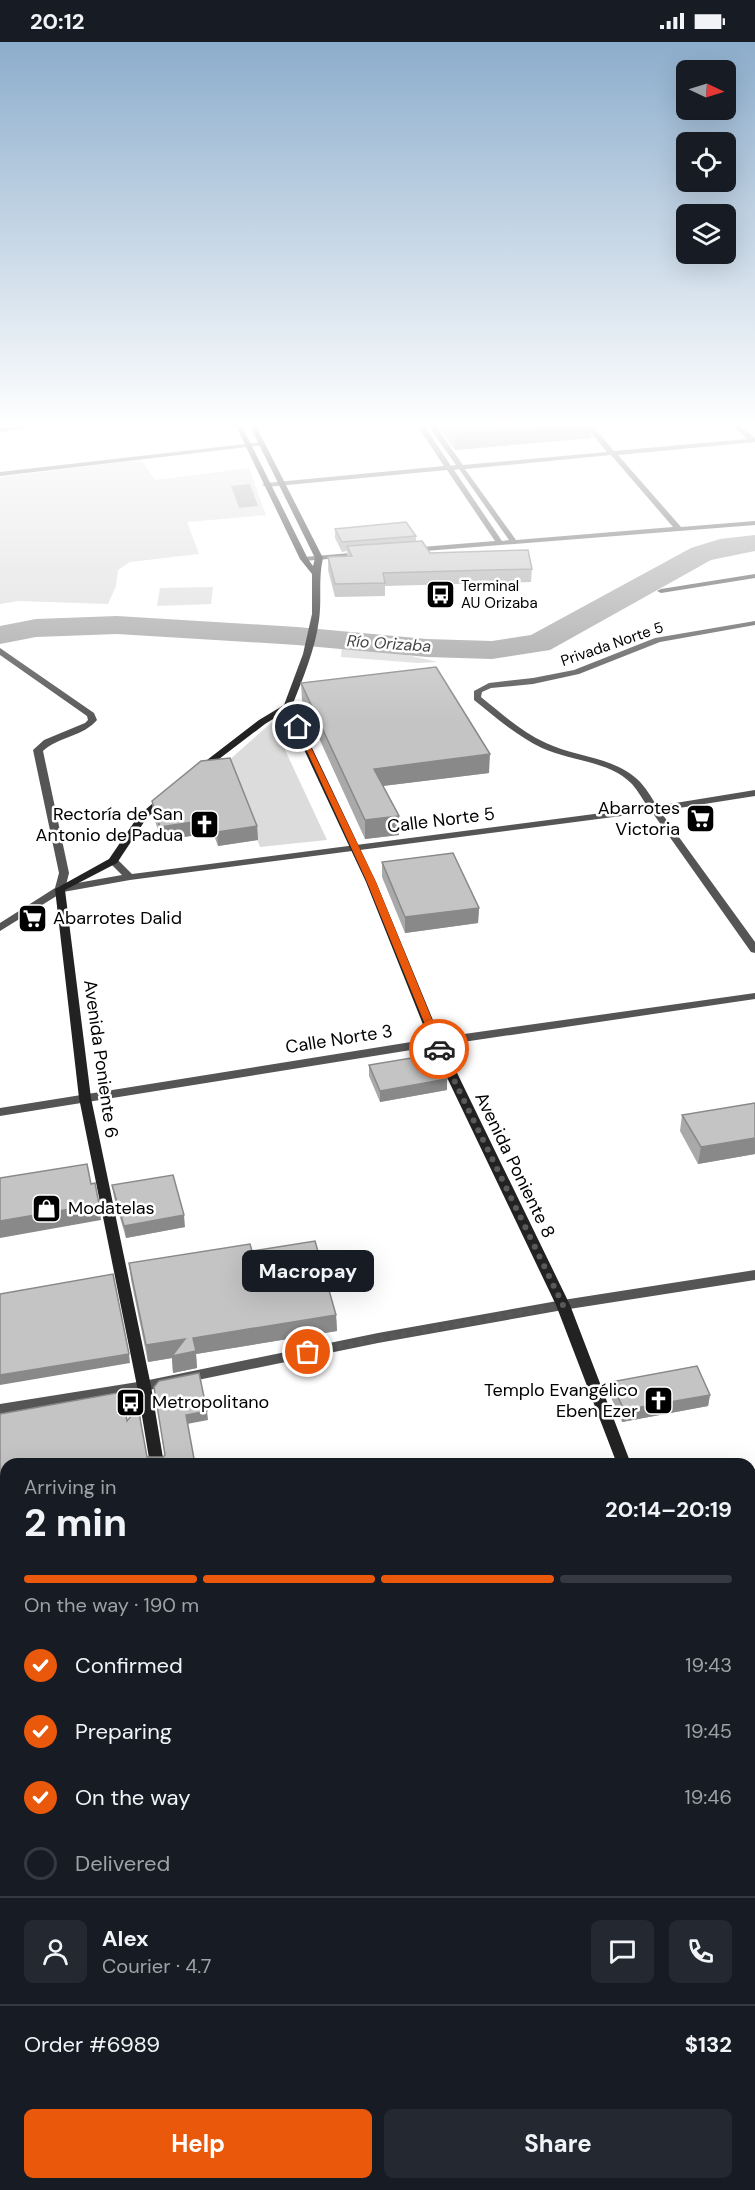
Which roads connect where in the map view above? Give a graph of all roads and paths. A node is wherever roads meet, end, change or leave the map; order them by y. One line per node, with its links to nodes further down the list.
1 (286, 524): 13 (street)
2 (302, 524): 12 (street)
3 (487, 524): 9 (street)
4 (502, 524): 8 (street)
5 (675, 524): 7 (street)
6 (739, 524): 7 (street)
7 (679, 529): 8 (street)
8 (514, 542): 9 (street)
9 (500, 543): 10 (street)
10 (398, 551)
11 (376, 553): 12 (street)
12 (319, 558): 13 (street); 14 (street)
13 (304, 559): 14 (street)
14 (315, 572): 19 (street)
15 (755, 576): 16 (street)
16 (661, 591)
17 (755, 623): 23 (street, Privada Norte 5)
18 (0, 651): 27 (street, Avenida Poniente 6)
19 (288, 706): 20 (street); 24 (street, Avenida Poniente 8)
20 (192, 775)
21 (174, 789): 25 (street)
22 (755, 793): 23 (street, Calle Norte 5)
23 (654, 809): 24 (street, Calle Norte 5); 29 (street)
24 (354, 848): 26 (street, Calle Norte 5); 31 (street, Avenida Poniente 8)
25 (113, 861): 26 (street); 27 (street)
26 (130, 877): 27 (street, Calle Norte 5)
27 (60, 889): 28 (street, Calle Norte 5); 32 (street, Avenida Poniente 6)
28 (0, 928)
29 (755, 950)
30 (755, 996): 31 (street, Calle Norte 3)
31 (436, 1042): 32 (street, Calle Norte 3); 35 (street, Avenida Poniente 8)
32 (85, 1098): 33 (street, Calle Norte 3); 36 (street, Avenida Poniente 6)
33 (0, 1112)
34 (755, 1275): 35 (street)
35 (563, 1305): 36 (street); 39 (street, Avenida Poniente 8)
36 (144, 1386): 37 (street); 38 (street, Avenida Poniente 6)
37 (0, 1410)
38 (156, 1458)
39 (622, 1458)

